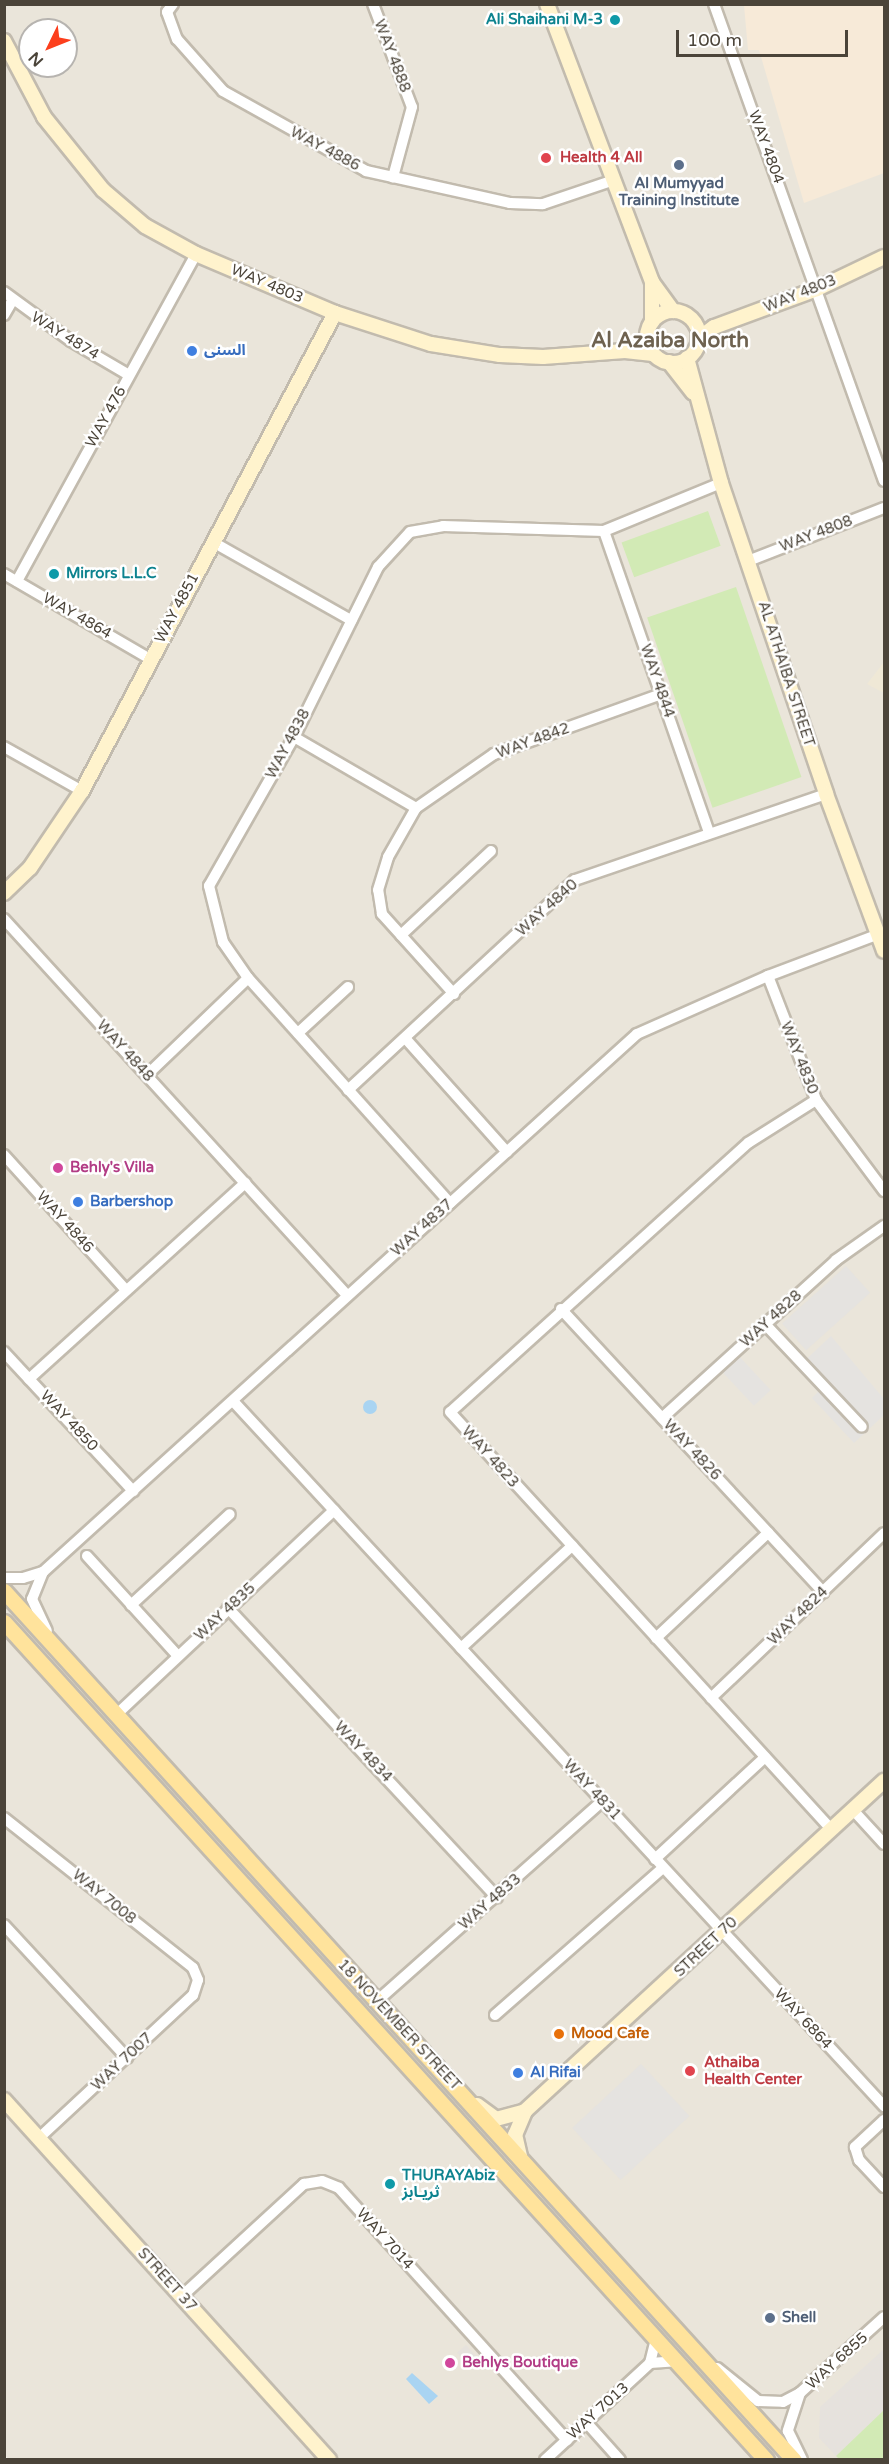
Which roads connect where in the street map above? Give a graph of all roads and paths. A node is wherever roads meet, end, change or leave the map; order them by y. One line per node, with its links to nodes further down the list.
1 (174, 4): 7 (street, WAY 4886)
2 (373, 4): 7 (street, WAY 4888)
3 (547, 4): 8 (street)
4 (714, 4): 12 (street, WAY 4804)
5 (4, 41): 6 (street, WAY 4803)
6 (8, 58): 9 (street, WAY 4803)
7 (393, 177): 8 (street, WAY 4886)
8 (610, 181): 11 (street)
9 (196, 254): 16 (street, WAY 4803); 27 (street, WAY 476)
10 (885, 257): 12 (street, WAY 4803)
11 (652, 282): 15 (street); 18 (street)
12 (817, 289): 20 (street, WAY 4803); 29 (street, WAY 4804)
13 (4, 292): 14 (street, WAY 4874)
14 (12, 302): 17 (street); 27 (street, WAY 4874)
15 (673, 311): 18 (street); 19 (street)
16 (335, 313): 23 (street, WAY 4803); 33 (street, WAY 4851)
17 (4, 315)
18 (652, 322): 21 (street)
19 (695, 325): 20 (street, WAY 4803); 22 (street)
20 (714, 327): 22 (street, WAY 4803)
21 (647, 336): 23 (street); 24 (street)
22 (698, 339): 25 (street)
23 (625, 351): 24 (street, WAY 4803)
24 (653, 354): 26 (street)
25 (687, 358): 26 (street); 28 (street, AL ATHAIBA STREET)
26 (669, 362): 28 (street, AL ATHAIBA STREET)
27 (129, 375): 36 (street, WAY 476)
28 (694, 394): 30 (street, AL ATHAIBA STREET)
29 (885, 481)
30 (721, 483): 32 (street, WAY 4838); 34 (street, AL ATHAIBA STREET)
31 (885, 508): 34 (street, WAY 4808)
32 (604, 531): 37 (street, WAY 4838); 39 (street, WAY 4844)
33 (213, 542): 37 (street); 38 (street, WAY 4851)
34 (748, 561): 43 (street, AL ATHAIBA STREET)
35 (4, 574): 36 (street, WAY 4864)
36 (17, 581): 38 (street, WAY 4864)
37 (351, 620): 40 (street, WAY 4838)
38 (150, 658): 42 (street, WAY 4851)
39 (662, 694): 44 (street, WAY 4842); 45 (street, WAY 4844)
40 (294, 737): 44 (street); 53 (street, WAY 4838)
41 (4, 747): 42 (street)
42 (82, 791): 47 (street, WAY 4851)
43 (826, 794): 45 (street, WAY 4840); 49 (street, AL ATHAIBA STREET)
44 (416, 808): 50 (street, WAY 4842)
45 (709, 832): 55 (street, WAY 4840)
46 (491, 851): 50 (street)
47 (4, 893)
48 (4, 919): 58 (street, WAY 4848)
49 (879, 934): 51 (street, AL ATHAIBA STREET); 52 (street, WAY 4837)
50 (401, 935): 55 (street, WAY 4842)
51 (885, 951)
52 (768, 976): 60 (street, WAY 4830); 61 (street, WAY 4837)
53 (248, 978): 56 (street, WAY 4838); 58 (street)
54 (348, 987): 56 (street)
55 (454, 994): 57 (street, WAY 4840)
56 (298, 1033): 59 (street, WAY 4838)
57 (405, 1038): 59 (street, WAY 4840); 61 (street)
58 (147, 1075): 63 (street, WAY 4848)
59 (348, 1090): 65 (street, WAY 4838)
60 (816, 1100): 64 (street, WAY 4830); 69 (street, WAY 4823)
61 (507, 1152): 65 (street, WAY 4837)
62 (4, 1155): 67 (street, WAY 4846)
63 (245, 1184): 67 (street); 68 (street, WAY 4848)
64 (885, 1191)
65 (450, 1203): 68 (street, WAY 4837)
66 (885, 1226): 70 (street, WAY 4828)
67 (126, 1290): 72 (street)
68 (347, 1295): 73 (street, WAY 4837)
69 (561, 1309): 74 (street, WAY 4826); 81 (street, WAY 4823)
70 (765, 1324): 74 (street, WAY 4828); 75 (street)
71 (4, 1352): 72 (street, WAY 4850)
72 (29, 1379): 76 (street, WAY 4850)
73 (233, 1401): 76 (street, WAY 4837); 77 (street, WAY 4831)
74 (662, 1418): 79 (street, WAY 4826)
75 (862, 1426)
76 (134, 1491): 83 (street, WAY 4837)
77 (334, 1510): 88 (street, WAY 4835); 92 (street, WAY 4831)
78 (230, 1514): 87 (street)
79 (768, 1533): 86 (street, WAY 4826); 90 (street)
80 (885, 1533): 86 (street, WAY 4824)
81 (572, 1546): 90 (street, WAY 4823); 92 (street)
82 (87, 1556): 87 (street)
83 (44, 1572): 84 (street); 91 (street)
84 (4, 1578)
85 (4, 1591): 91 (main road, 18 NOVEMBER STREET)
86 (823, 1592): 94 (street, WAY 4824)
87 (131, 1605): 93 (street)
88 (228, 1608): 93 (street, WAY 4835); 104 (street, WAY 4834)
89 (4, 1622): 121 (main road, 18 NOVEMBER STREET)
90 (656, 1638): 94 (street, WAY 4823)
91 (54, 1644): 95 (main road, 18 NOVEMBER STREET)
92 (461, 1648): 98 (street, WAY 4831)
93 (178, 1656): 95 (street, WAY 4835)
94 (711, 1698): 96 (street, WAY 4823)
95 (116, 1714): 108 (main road, 18 NOVEMBER STREET)
96 (765, 1757): 101 (street, WAY 4823); 103 (street)
97 (885, 1782): 99 (street, STREET 70)
98 (602, 1801): 103 (street, WAY 4831); 104 (street, WAY 4833)
99 (854, 1810): 101 (street, STREET 70); 102 (street)
100 (4, 1818): 107 (street, WAY 7008)
101 (832, 1830): 106 (street, STREET 70)
102 (885, 1844)
103 (659, 1864): 106 (street, WAY 4831); 109 (street)
104 (497, 1896): 108 (street, WAY 4833)
105 (4, 1925): 110 (street)
106 (722, 1932): 113 (street, WAY 6864); 114 (street, STREET 70)
107 (198, 1980): 110 (street, WAY 7007)
108 (377, 2001): 111 (main road, 18 NOVEMBER STREET)
109 (495, 2015)
110 (127, 2058): 116 (street, WAY 7007)
111 (465, 2097): 114 (street, STREET 70); 117 (main road, 18 NOVEMBER STREET)
112 (4, 2100): 116 (street, STREET 37)
113 (885, 2106)
114 (525, 2111): 117 (street, STREET 70)
115 (885, 2120): 118 (street)
116 (39, 2138): 119 (street, STREET 37)
117 (520, 2156): 122 (main road, 18 NOVEMBER STREET)
118 (885, 2187)
119 (182, 2296): 127 (street, WAY 7014); 128 (street, STREET 37)
120 (885, 2317): 125 (street, WAY 6855)
121 (656, 2339): 123 (main road, 18 NOVEMBER STREET); 124 (street)
122 (696, 2351): 125 (street, WAY 6855); 132 (main road, 18 NOVEMBER STREET)
123 (676, 2361): 124 (street); 131 (main road, 18 NOVEMBER STREET)
124 (650, 2363): 126 (street, WAY 7013)
125 (800, 2393): 133 (street)
126 (586, 2422): 127 (street, WAY 7013); 130 (street)
127 (567, 2440): 129 (street, WAY 7013)
128 (329, 2460)
129 (545, 2460)
130 (620, 2460)
131 (766, 2460)
132 (794, 2460)
133 (802, 2460)

